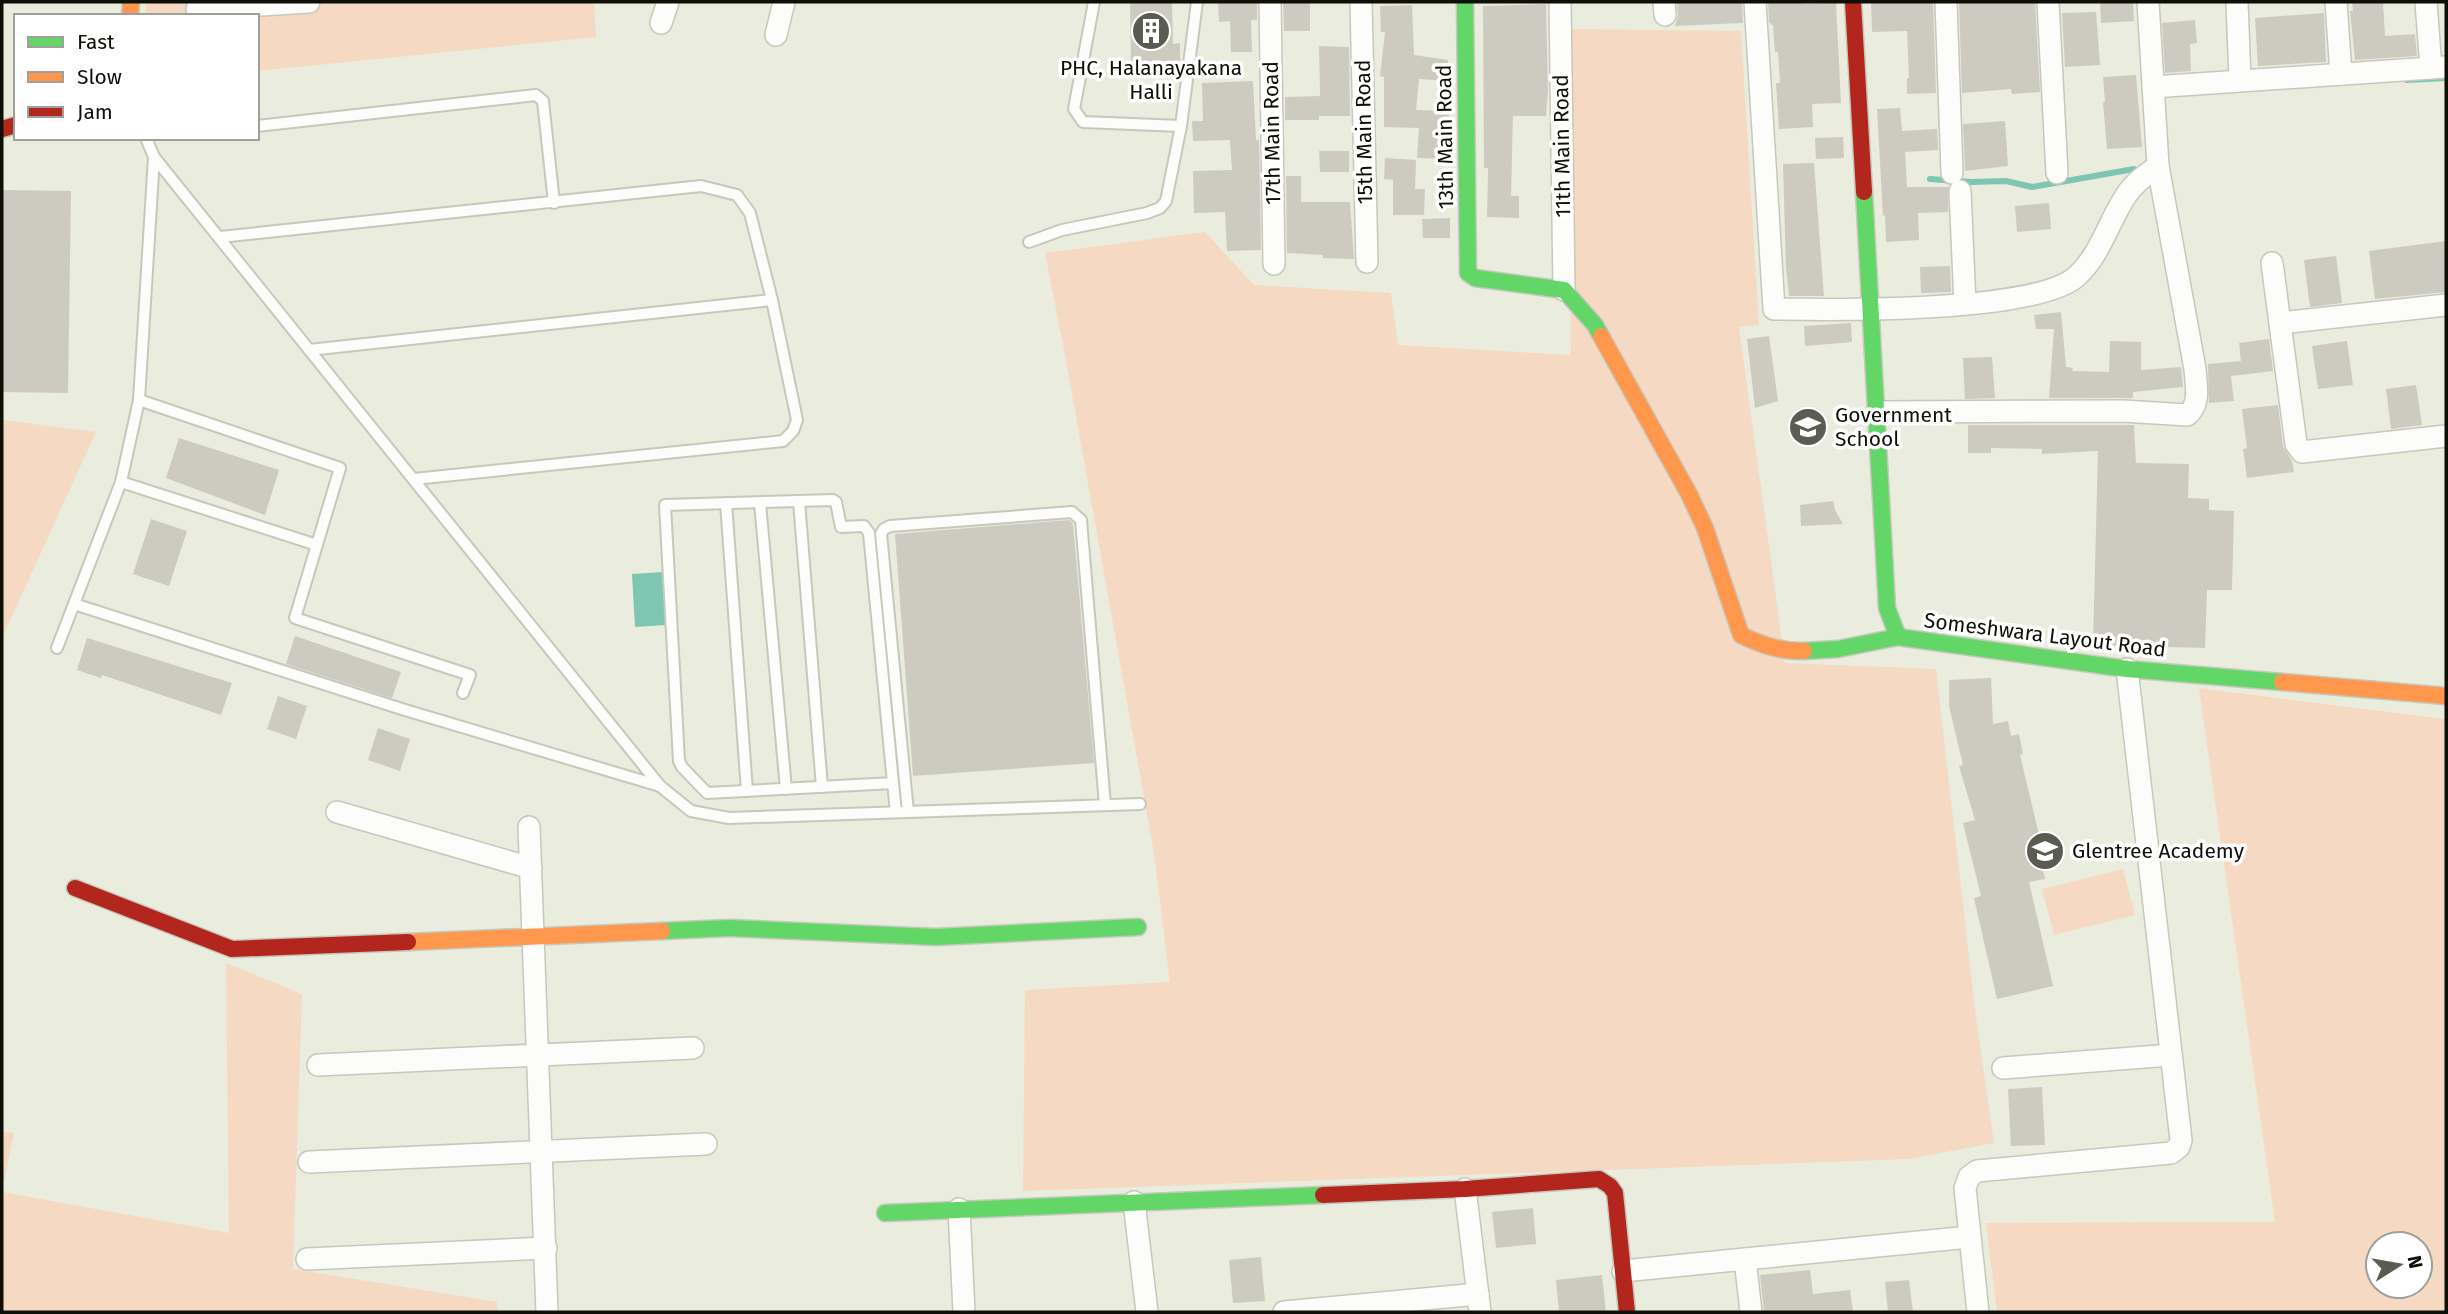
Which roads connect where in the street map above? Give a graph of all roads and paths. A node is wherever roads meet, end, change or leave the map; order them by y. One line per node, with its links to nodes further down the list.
1 (309, 2): 18 (street)
2 (667, 2): 19 (street)
3 (784, 2): 20 (street)
4 (1094, 2): 26 (lane)
5 (1197, 2): 26 (lane)
6 (1270, 2): 36 (street, 17th Main Road)
7 (1361, 2): 34 (street, 15th Main Road)
8 (1465, 2): 37 (street, 13th Main Road)
9 (1560, 2): 37 (street, 11th Main Road)
10 (1755, 2): 41 (street)
11 (1853, 2): 41 (street, Someshwara Layout Road)
12 (1946, 2): 39 (street)
13 (2048, 2): 30 (street)
14 (2148, 2): 24 (street)
15 (2237, 2): 23 (street)
16 (2336, 2): 22 (street)
17 (2426, 2): 21 (street)
18 (197, 9)
19 (661, 23)
20 (776, 35)
21 (2438, 67): 22 (street)
22 (2341, 74): 23 (street)
23 (2240, 80): 24 (street)
24 (2153, 87): 29 (street)
25 (259, 126): 31 (lane)
26 (1181, 127): 33 (lane)
27 (147, 140): 28 (lane)
28 (155, 157): 32 (lane); 44 (lane)
29 (2158, 166): 39 (street); 45 (street)
30 (2057, 173)
31 (554, 203): 32 (lane); 38 (lane)
32 (220, 237): 43 (lane)
33 (1029, 242)
34 (1367, 262)
35 (2272, 263): 42 (street)
36 (1274, 264)
37 (1564, 290): 54 (street)
38 (772, 300): 43 (lane); 47 (lane)
39 (1965, 304): 41 (street)
40 (2446, 305): 42 (street)
41 (1871, 310): 45 (street, Someshwara Layout Road)
42 (2280, 323): 46 (street)
43 (309, 350): 47 (lane)
44 (139, 400): 48 (lane); 52 (lane)
45 (1877, 412): 54 (street, Someshwara Layout Road)
46 (2446, 436)
47 (414, 479): 60 (lane)
48 (121, 482): 52 (lane); 53 (lane)
49 (799, 501): 51 (lane); 59 (lane); 61 (lane)
50 (726, 503): 51 (lane); 63 (lane); 63 (lane)
51 (760, 503): 62 (lane)
52 (317, 545): 57 (lane)
53 (74, 604): 55 (lane); 60 (lane)
54 (1898, 637): 56 (street, Someshwara Layout Road)
55 (57, 648)
56 (2127, 669): 58 (street, Someshwara Layout Road); 75 (street)
57 (463, 693)
58 (2446, 696)
59 (893, 783): 61 (lane); 67 (lane)
60 (660, 786): 67 (lane)
61 (822, 787): 62 (lane)
62 (786, 789): 63 (lane)
63 (747, 791)
64 (1140, 804): 65 (lane)
65 (1105, 805): 68 (lane); 68 (lane)
66 (337, 812): 70 (street)
67 (896, 812): 68 (lane)
68 (908, 812)
69 (529, 827): 70 (street)
70 (531, 868): 73 (street)
71 (75, 888): 73 (street)
72 (1138, 927): 73 (street)
73 (533, 935): 76 (street)
74 (693, 1048): 76 (street)
75 (2171, 1055): 78 (street); 86 (street)
76 (538, 1057): 77 (street); 80 (street)
77 (318, 1065)
78 (2003, 1068)
79 (706, 1144): 80 (street)
80 (542, 1151): 81 (street); 87 (street)
81 (309, 1162)
82 (1465, 1189): 83 (street); 90 (street); 91 (street)
83 (1134, 1202): 84 (street); 95 (street)
84 (959, 1209): 85 (street); 94 (street)
85 (885, 1213)
86 (1970, 1237): 89 (street); 99 (street)
87 (546, 1248): 88 (street); 93 (street)
88 (307, 1259)
89 (1745, 1259): 90 (street); 98 (street)
90 (1623, 1271): 97 (street)
91 (1479, 1303): 92 (street)
92 (1338, 1310): 96 (street)
93 (547, 1312)
94 (964, 1312)
95 (1147, 1312)
96 (1284, 1312)
97 (1627, 1312)
98 (1751, 1312)
99 (1978, 1312)

